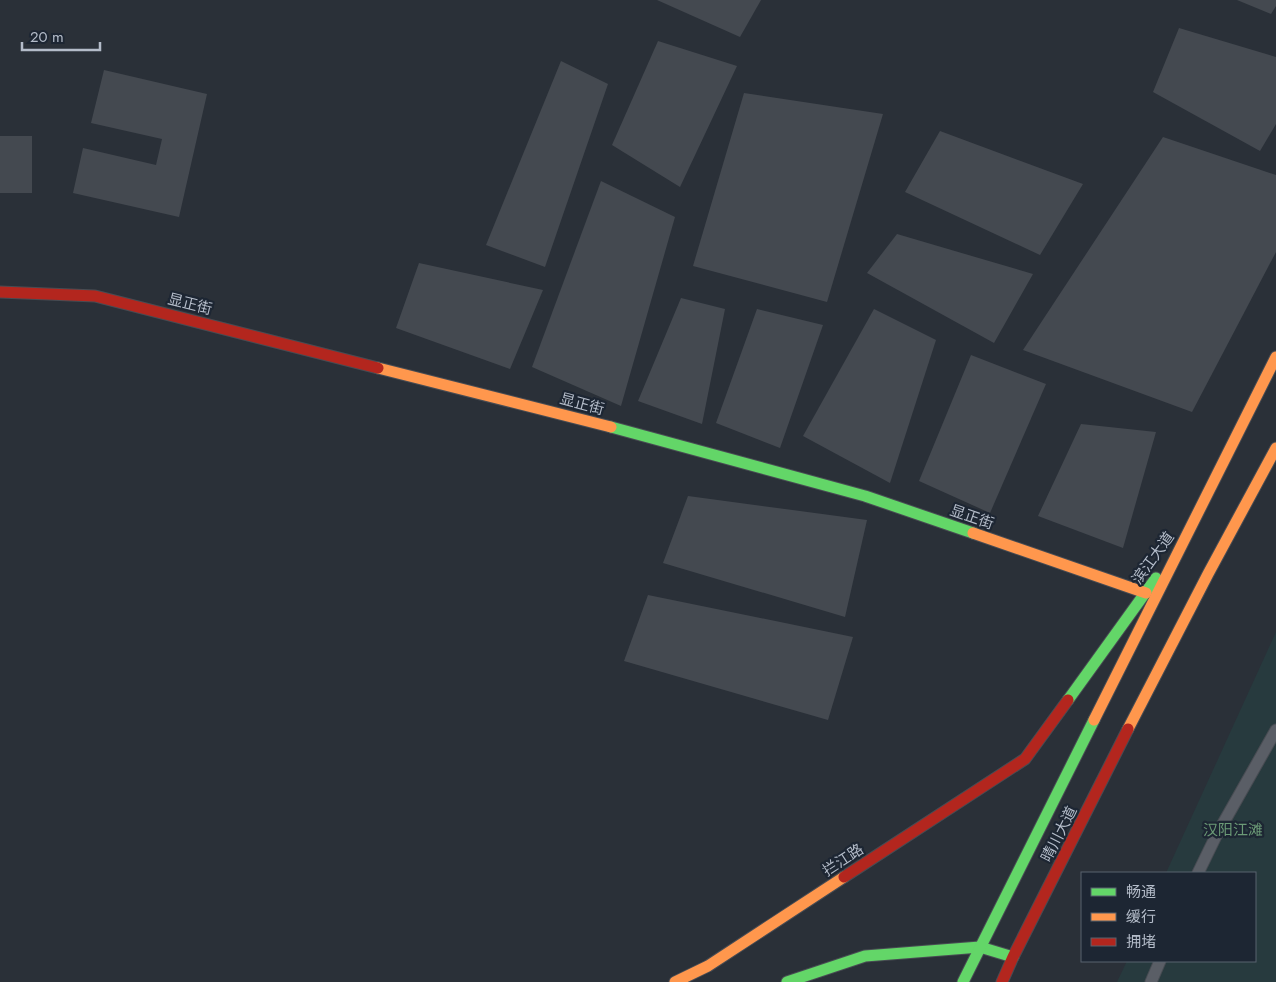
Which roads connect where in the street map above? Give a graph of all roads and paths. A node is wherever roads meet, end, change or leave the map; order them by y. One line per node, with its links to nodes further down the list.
1 (0, 292): 5 (main road, 显正街)
2 (1276, 357): 4 (main road, 滨江大道)
3 (1276, 448): 10 (main road, 晴川大道)
4 (1188, 534): 5 (main road, 滨江大道); 9 (main road)
5 (1146, 593): 7 (main road, 滨江大道)
6 (1276, 730): 8 (lane)
7 (1025, 759): 12 (main road, 拦江路)
8 (1198, 872)
9 (980, 947): 10 (main road); 13 (main road); 14 (main road)
10 (1013, 957): 15 (main road, 晴川大道)
11 (1160, 962): 16 (lane)
12 (675, 982)
13 (788, 982)
14 (963, 982)
15 (1002, 982)
16 (1151, 982)

